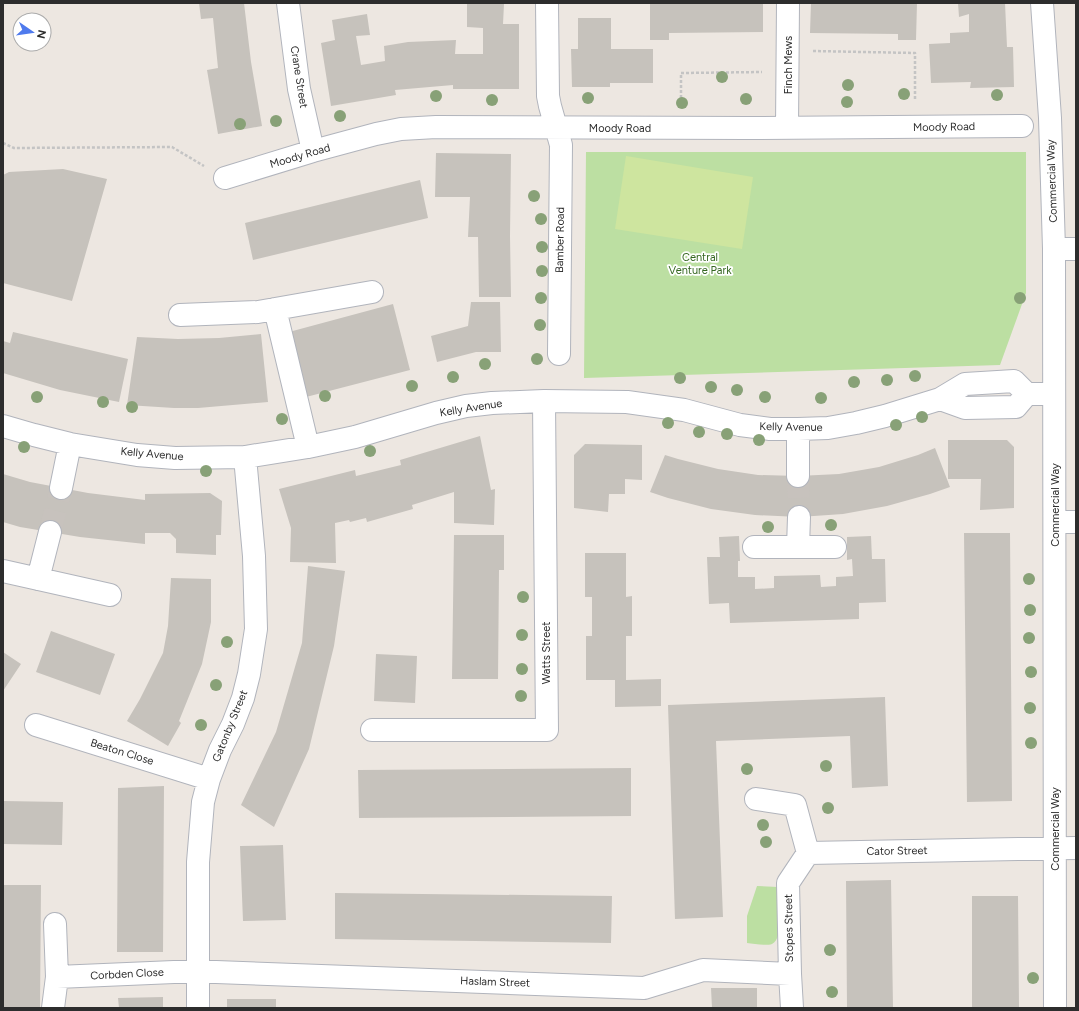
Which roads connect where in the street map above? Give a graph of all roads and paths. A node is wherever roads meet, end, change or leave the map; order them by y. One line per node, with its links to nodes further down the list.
1 (288, 3): 9 (street, Crane Street)
2 (547, 3): 6 (street, Bamber Road)
3 (788, 3): 7 (street, Finch Mews)
4 (1042, 3): 11 (street, Commercial Way)
5 (1022, 126): 7 (street, Moody Road)
6 (556, 127): 7 (street, Moody Road); 9 (street, Moody Road); 16 (street, Bamber Road)
7 (787, 128)
8 (3, 144): 10 (path)
9 (313, 151): 10 (street, Moody Road)
10 (225, 178)
11 (1054, 249): 12 (street); 17 (street, Commercial Way)
12 (1076, 249)
13 (372, 292): 14 (street)
14 (275, 309): 15 (street); 22 (street)
15 (180, 315)
16 (559, 354)
17 (1053, 394): 20 (street, Kelly Avenue); 27 (street, Commercial Way)
18 (544, 401): 20 (street, Kelly Avenue); 22 (street, Kelly Avenue); 36 (street, Watts Street)
19 (3, 426): 21 (street, Kelly Avenue)
20 (798, 429): 24 (street)
21 (70, 444): 23 (street, Kelly Avenue); 25 (street)
22 (308, 447): 23 (street, Kelly Avenue)
23 (245, 457): 37 (street, Gatonby Street)
24 (798, 476)
25 (61, 488)
26 (799, 517): 30 (street)
27 (1065, 522): 39 (street, Commercial Way)
28 (50, 532): 33 (street)
29 (754, 547): 30 (street)
30 (798, 547): 31 (street)
31 (835, 547)
32 (3, 571): 33 (street)
33 (38, 579): 34 (street)
34 (110, 595)
35 (36, 725): 37 (street, Beaton Close)
36 (372, 730)
37 (208, 779): 43 (street, Gatonby Street)
38 (756, 799): 41 (street)
39 (1054, 848): 40 (street, Cator Street); 41 (street, Cator Street); 49 (street, Commercial Way)
40 (1076, 848)
41 (808, 853): 44 (street, Stopes Street)
42 (55, 924): 45 (street)
43 (197, 972): 44 (street, Haslam Street); 45 (street, Corbden Close); 47 (street, Gatonby Street)
44 (790, 974): 48 (street, Stopes Street)
45 (57, 977): 46 (street)
46 (53, 1008)
47 (198, 1008)
48 (792, 1008)
49 (1055, 1008)

